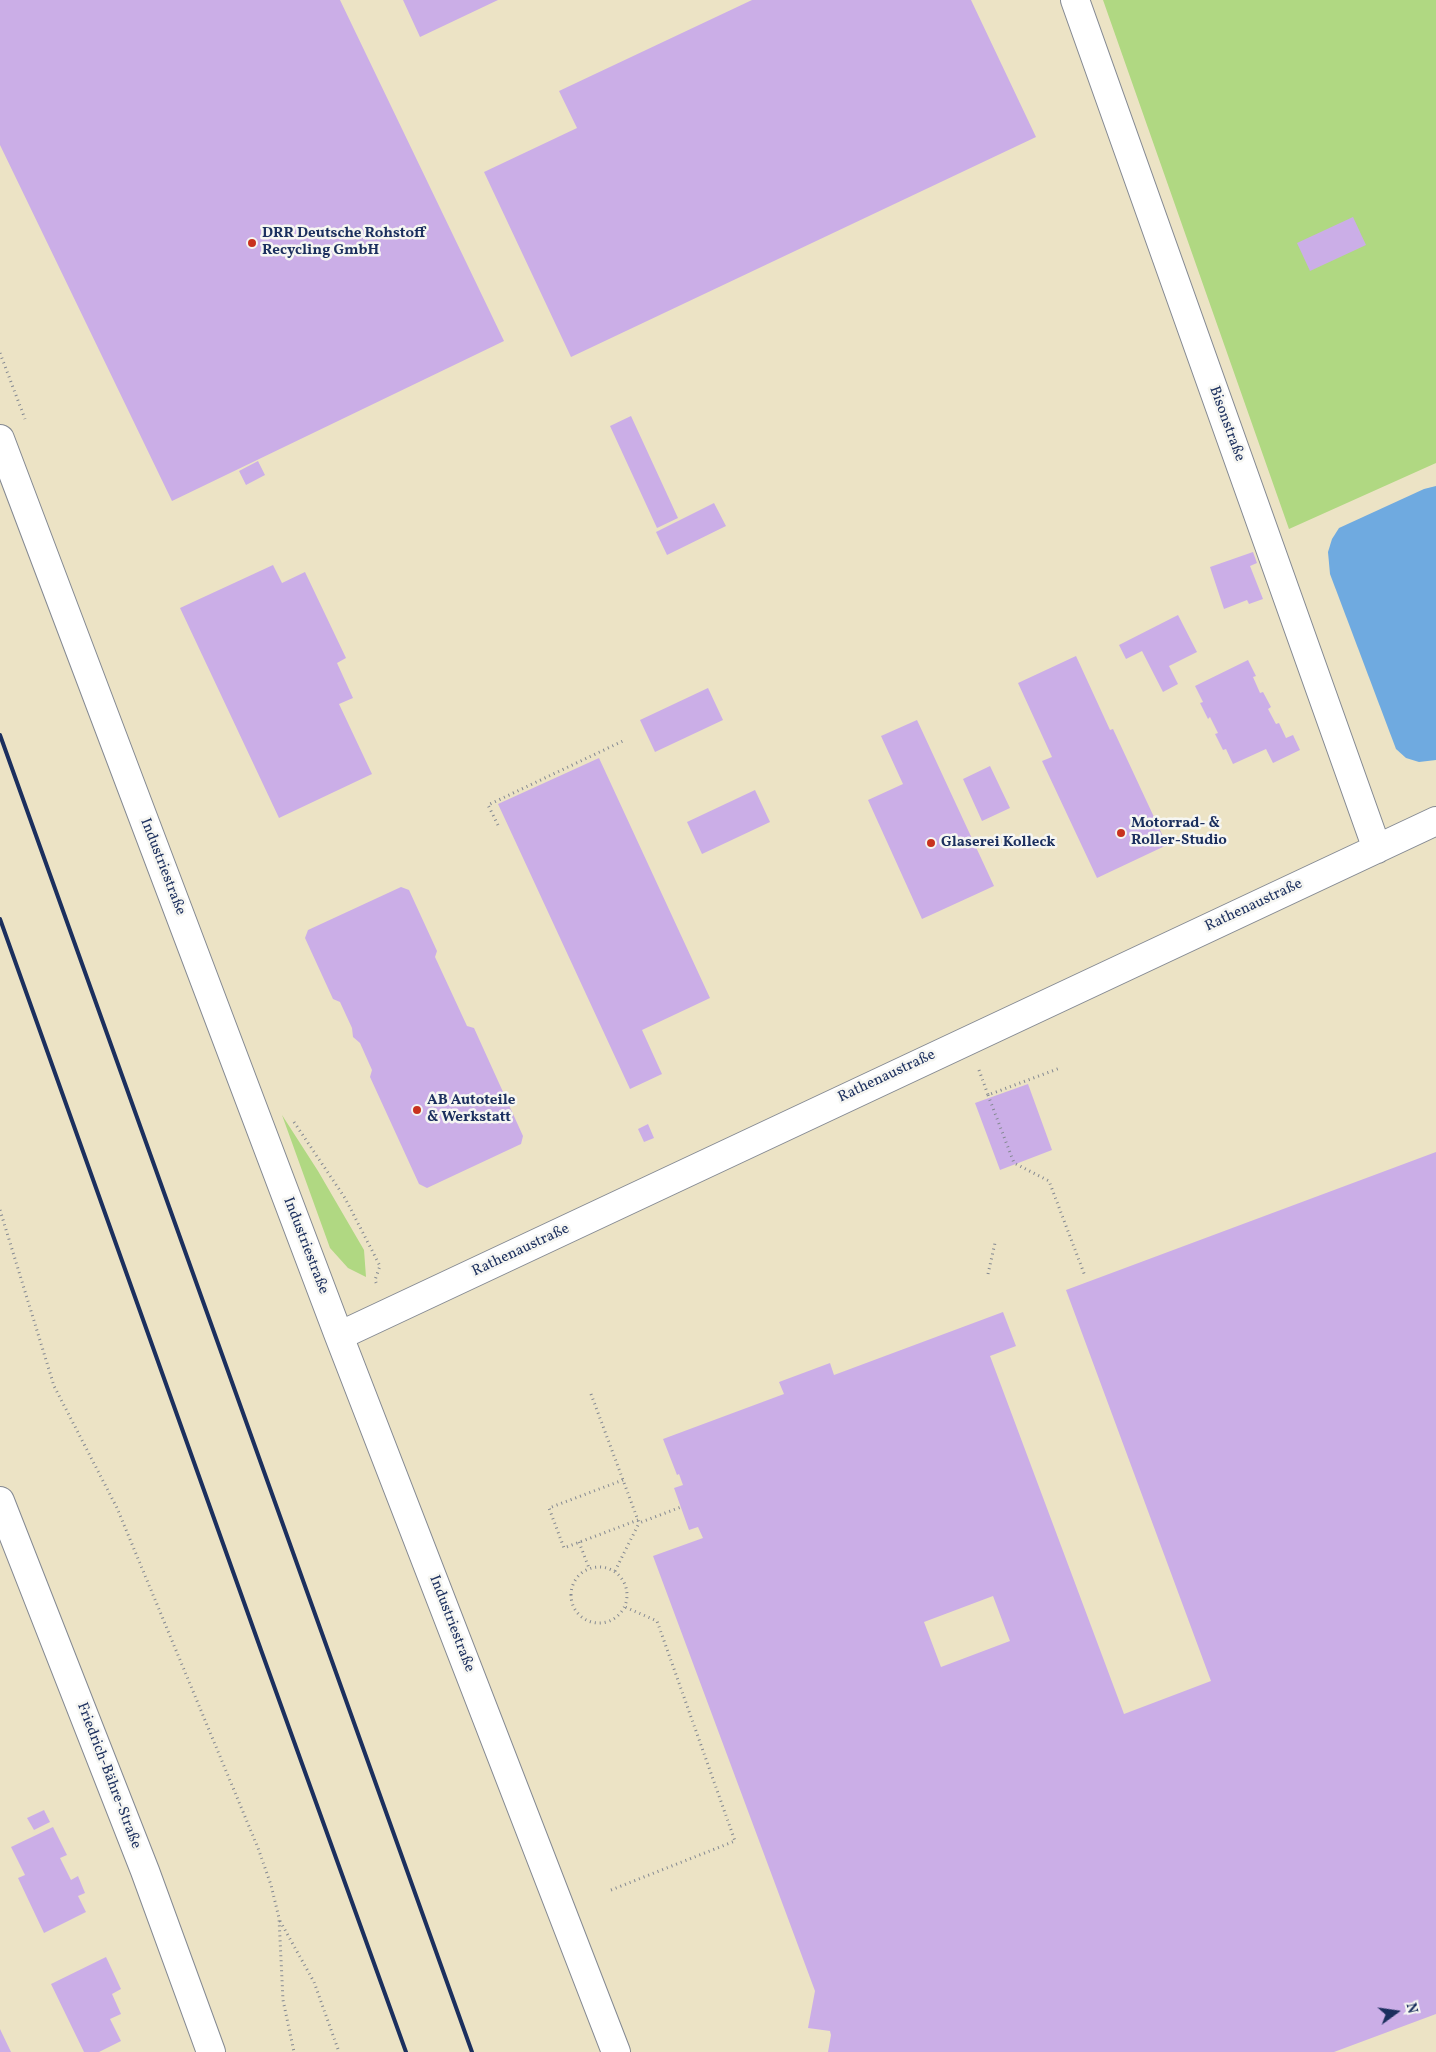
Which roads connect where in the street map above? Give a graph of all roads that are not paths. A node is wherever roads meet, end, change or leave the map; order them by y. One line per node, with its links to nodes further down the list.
1 (1075, 0): 4 (street, Bisonstraße)
2 (0, 439): 5 (street, Industriestraße)
3 (1436, 821): 4 (street, Rathenaustraße)
4 (1377, 849): 5 (street, Rathenaustraße)
5 (339, 1336): 8 (street, Industriestraße)
6 (1, 1508): 7 (street, Friedrich-Bähre-Straße)
7 (211, 2052)
8 (616, 2052)

